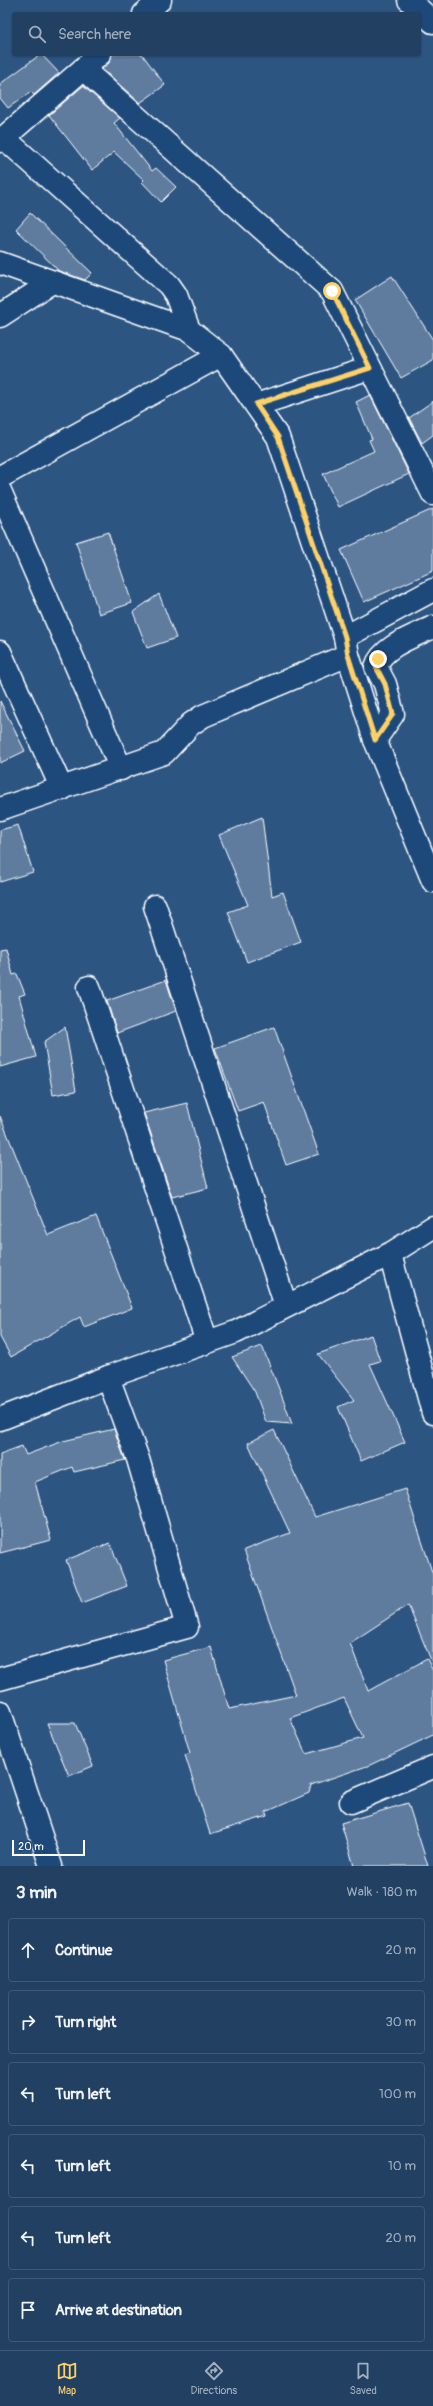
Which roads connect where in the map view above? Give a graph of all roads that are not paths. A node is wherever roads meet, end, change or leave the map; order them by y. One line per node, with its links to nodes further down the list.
1 (160, 0): 3 (street)
2 (409, 0): 4 (street)
3 (146, 12)
4 (433, 22)
5 (98, 56): 6 (street)
6 (83, 69): 7 (street); 13 (street)
7 (2, 140): 11 (street)
8 (0, 263): 9 (street)
9 (52, 282): 10 (street); 11 (street)
10 (0, 316)
11 (189, 330): 12 (street)
12 (221, 355): 14 (street); 15 (street)
13 (370, 368): 14 (street); 17 (street)
14 (256, 404): 20 (street)
15 (0, 477)
16 (0, 491): 23 (street)
17 (433, 494)
18 (433, 590): 20 (street)
19 (433, 627): 22 (street)
20 (346, 646): 22 (street); 23 (street)
21 (0, 652): 24 (street)
22 (375, 740): 26 (street)
23 (121, 768): 24 (street)
24 (62, 789): 25 (street)
25 (0, 808)
26 (433, 882)
27 (155, 906): 31 (street)
28 (89, 987): 32 (street)
29 (433, 1227): 30 (street)
30 (390, 1254): 31 (street); 34 (street)
31 (286, 1306): 32 (street)
32 (207, 1342): 33 (street)
33 (108, 1377): 35 (street); 36 (street)
34 (433, 1413)
35 (0, 1418)
36 (0, 1679)
37 (0, 1712): 40 (street)
38 (433, 1767): 39 (street)
39 (352, 1802)
40 (50, 1866)

